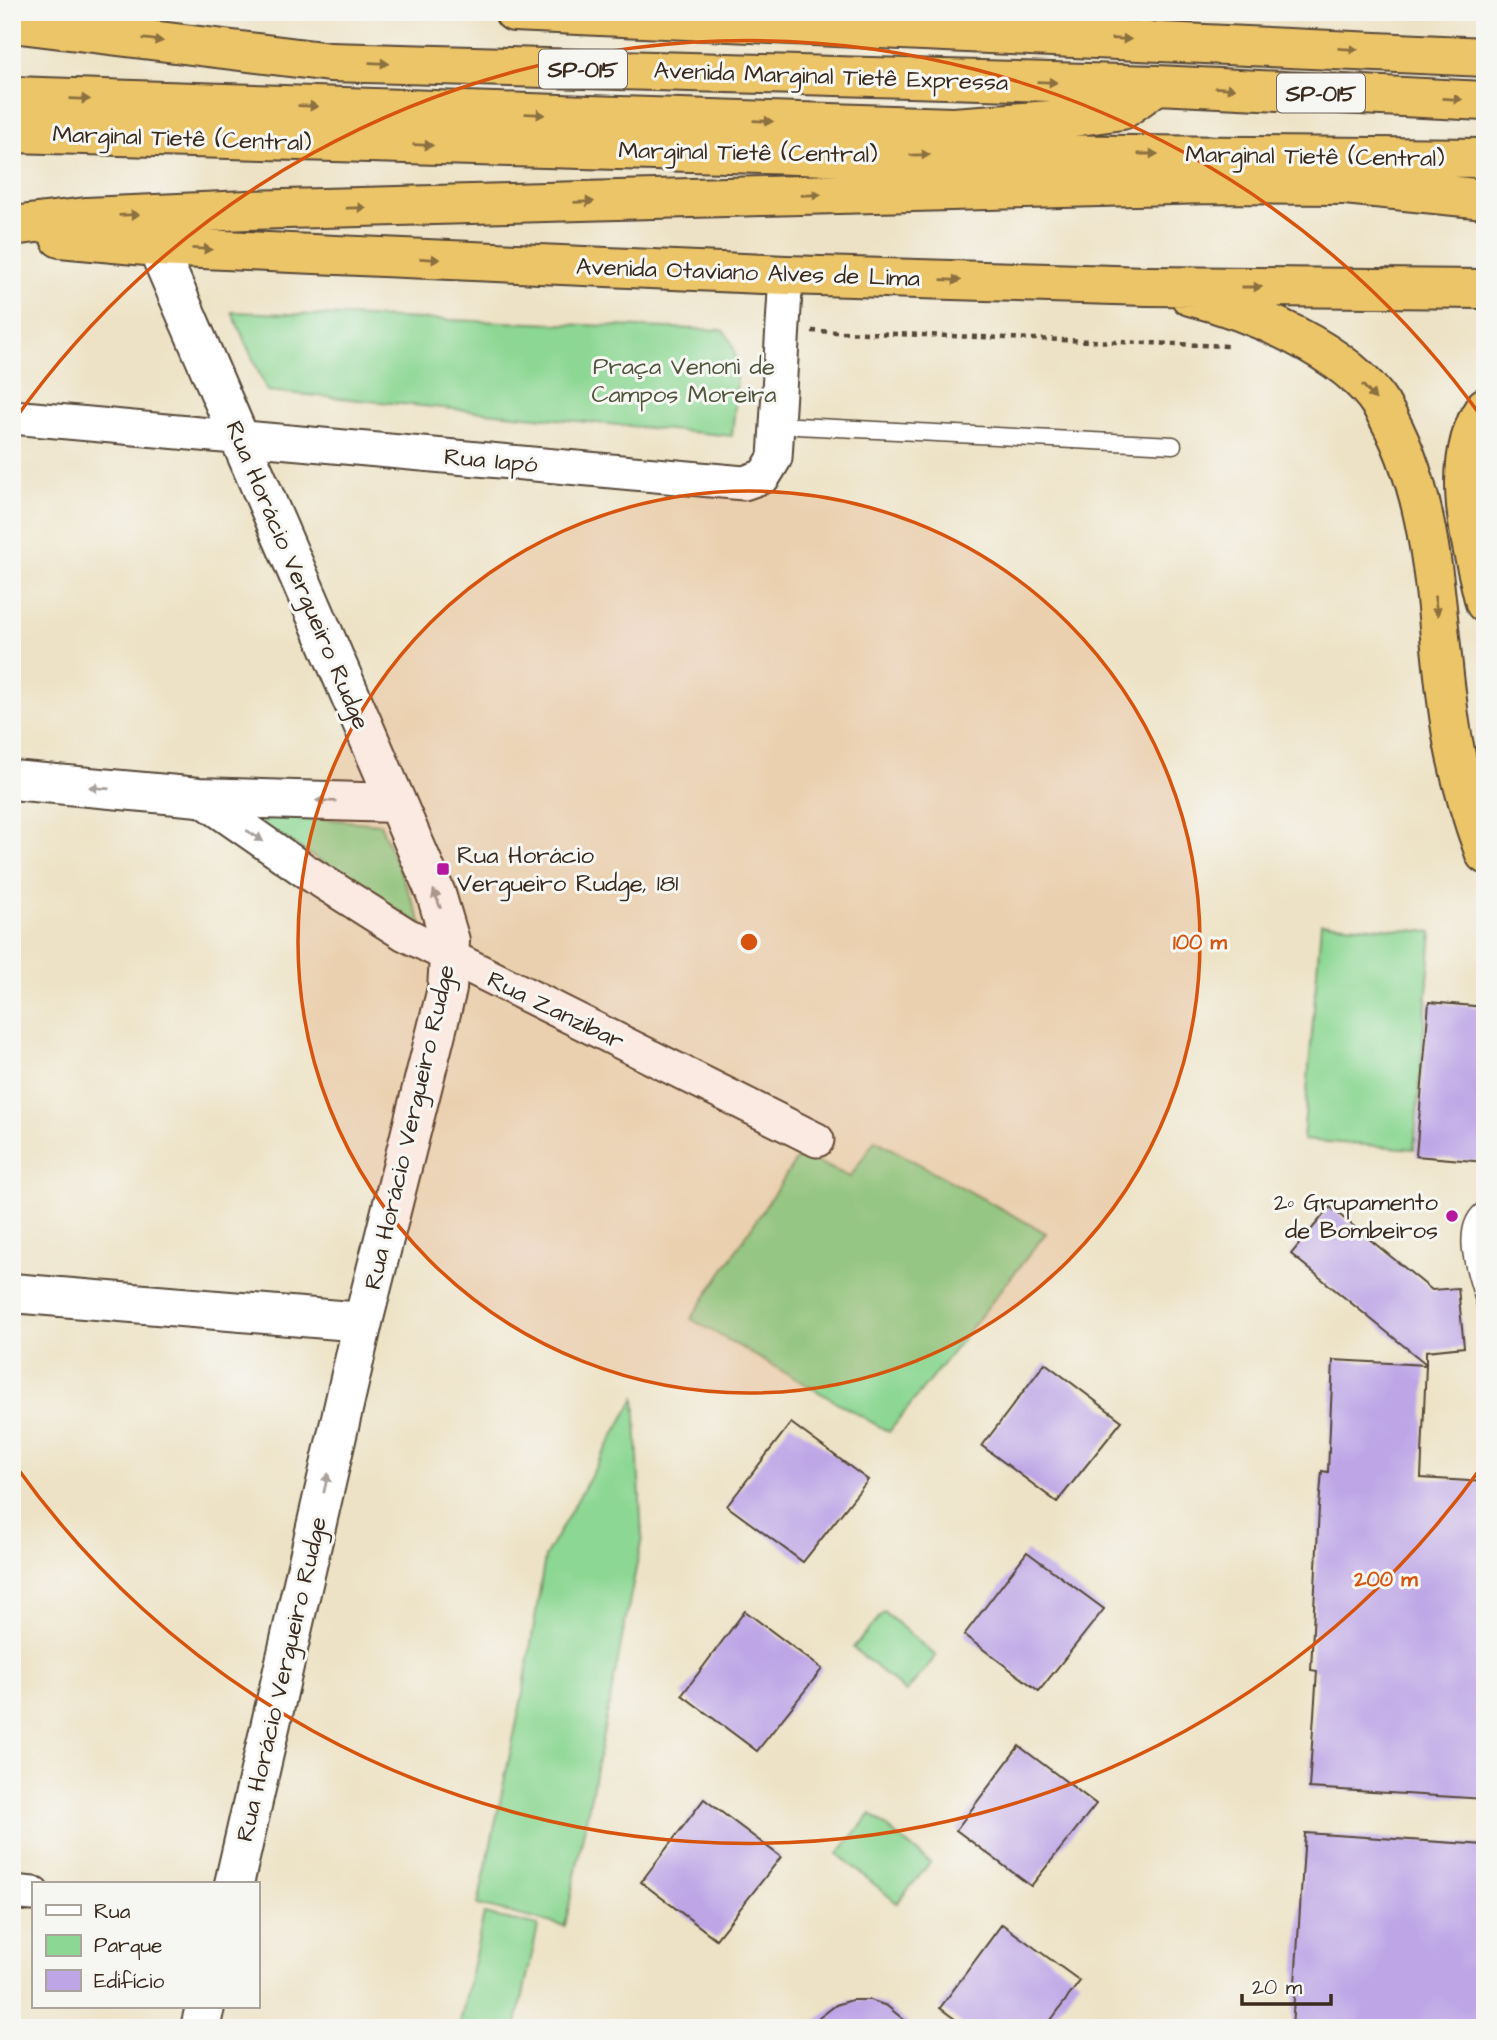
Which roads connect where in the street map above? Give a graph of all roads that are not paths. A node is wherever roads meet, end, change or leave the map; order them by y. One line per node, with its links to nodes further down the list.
1 (514, 12): 3 (highway, SP-015, one-way to 3)
2 (12, 23): 4 (highway, Avenida Marginal Tietê Expressa / SP-015, one-way to 4)
3 (1485, 57)
4 (1157, 85): 5 (highway, one-way to 4); 6 (highway, Avenida Marginal Tietê Expressa / SP-015, one-way to 6)
5 (12, 96)
6 (1485, 101)
7 (12, 133): 8 (highway, Marginal Tietê (Central), one-way to 8)
8 (1485, 158)
9 (1485, 200): 10 (highway, one-way to 9)
10 (12, 226)
11 (12, 234): 12 (highway, Avenida Otaviano Alves de Lima)
12 (157, 247): 13 (highway, Avenida Otaviano Alves de Lima, one-way to 13); 19 (street, Rua Horácio Vergueiro Rudge)
13 (786, 275): 14 (highway, Avenida Otaviano Alves de Lima, one-way to 14); 18 (street, Rua Iapó)
14 (1147, 286): 15 (highway, Avenida Otaviano Alves de Lima, one-way to 15); 25 (highway, one-way to 25)
15 (1485, 289)
16 (1485, 407): 21 (highway)
17 (12, 417): 19 (street, Rua Iapó)
18 (777, 425): 19 (street, Rua Iapó); 20 (lane)
19 (240, 437): 24 (street, Rua Horácio Vergueiro Rudge)
20 (1172, 445)
21 (1485, 603)
22 (12, 780): 23 (street, Rua Zanzibar, one-way to 22)
23 (199, 797): 24 (street, Rua Zanzibar, one-way to 23); 26 (street, Rua Zanzibar, one-way to 26)
24 (395, 803): 26 (street, Rua Horácio Vergueiro Rudge, one-way to 24)
25 (1485, 854)
26 (451, 959): 27 (street, Rua Zanzibar); 31 (street, Rua Horácio Vergueiro Rudge)
27 (817, 1140)
28 (1485, 1209): 30 (lane)
29 (12, 1293): 31 (street)
30 (1485, 1304)
31 (363, 1322): 32 (street, Rua Horácio Vergueiro Rudge, one-way to 31)
32 (233, 1882)
33 (12, 1892): 34 (street)
34 (32, 1894)
35 (205, 2008): 36 (street)
36 (200, 2028)

